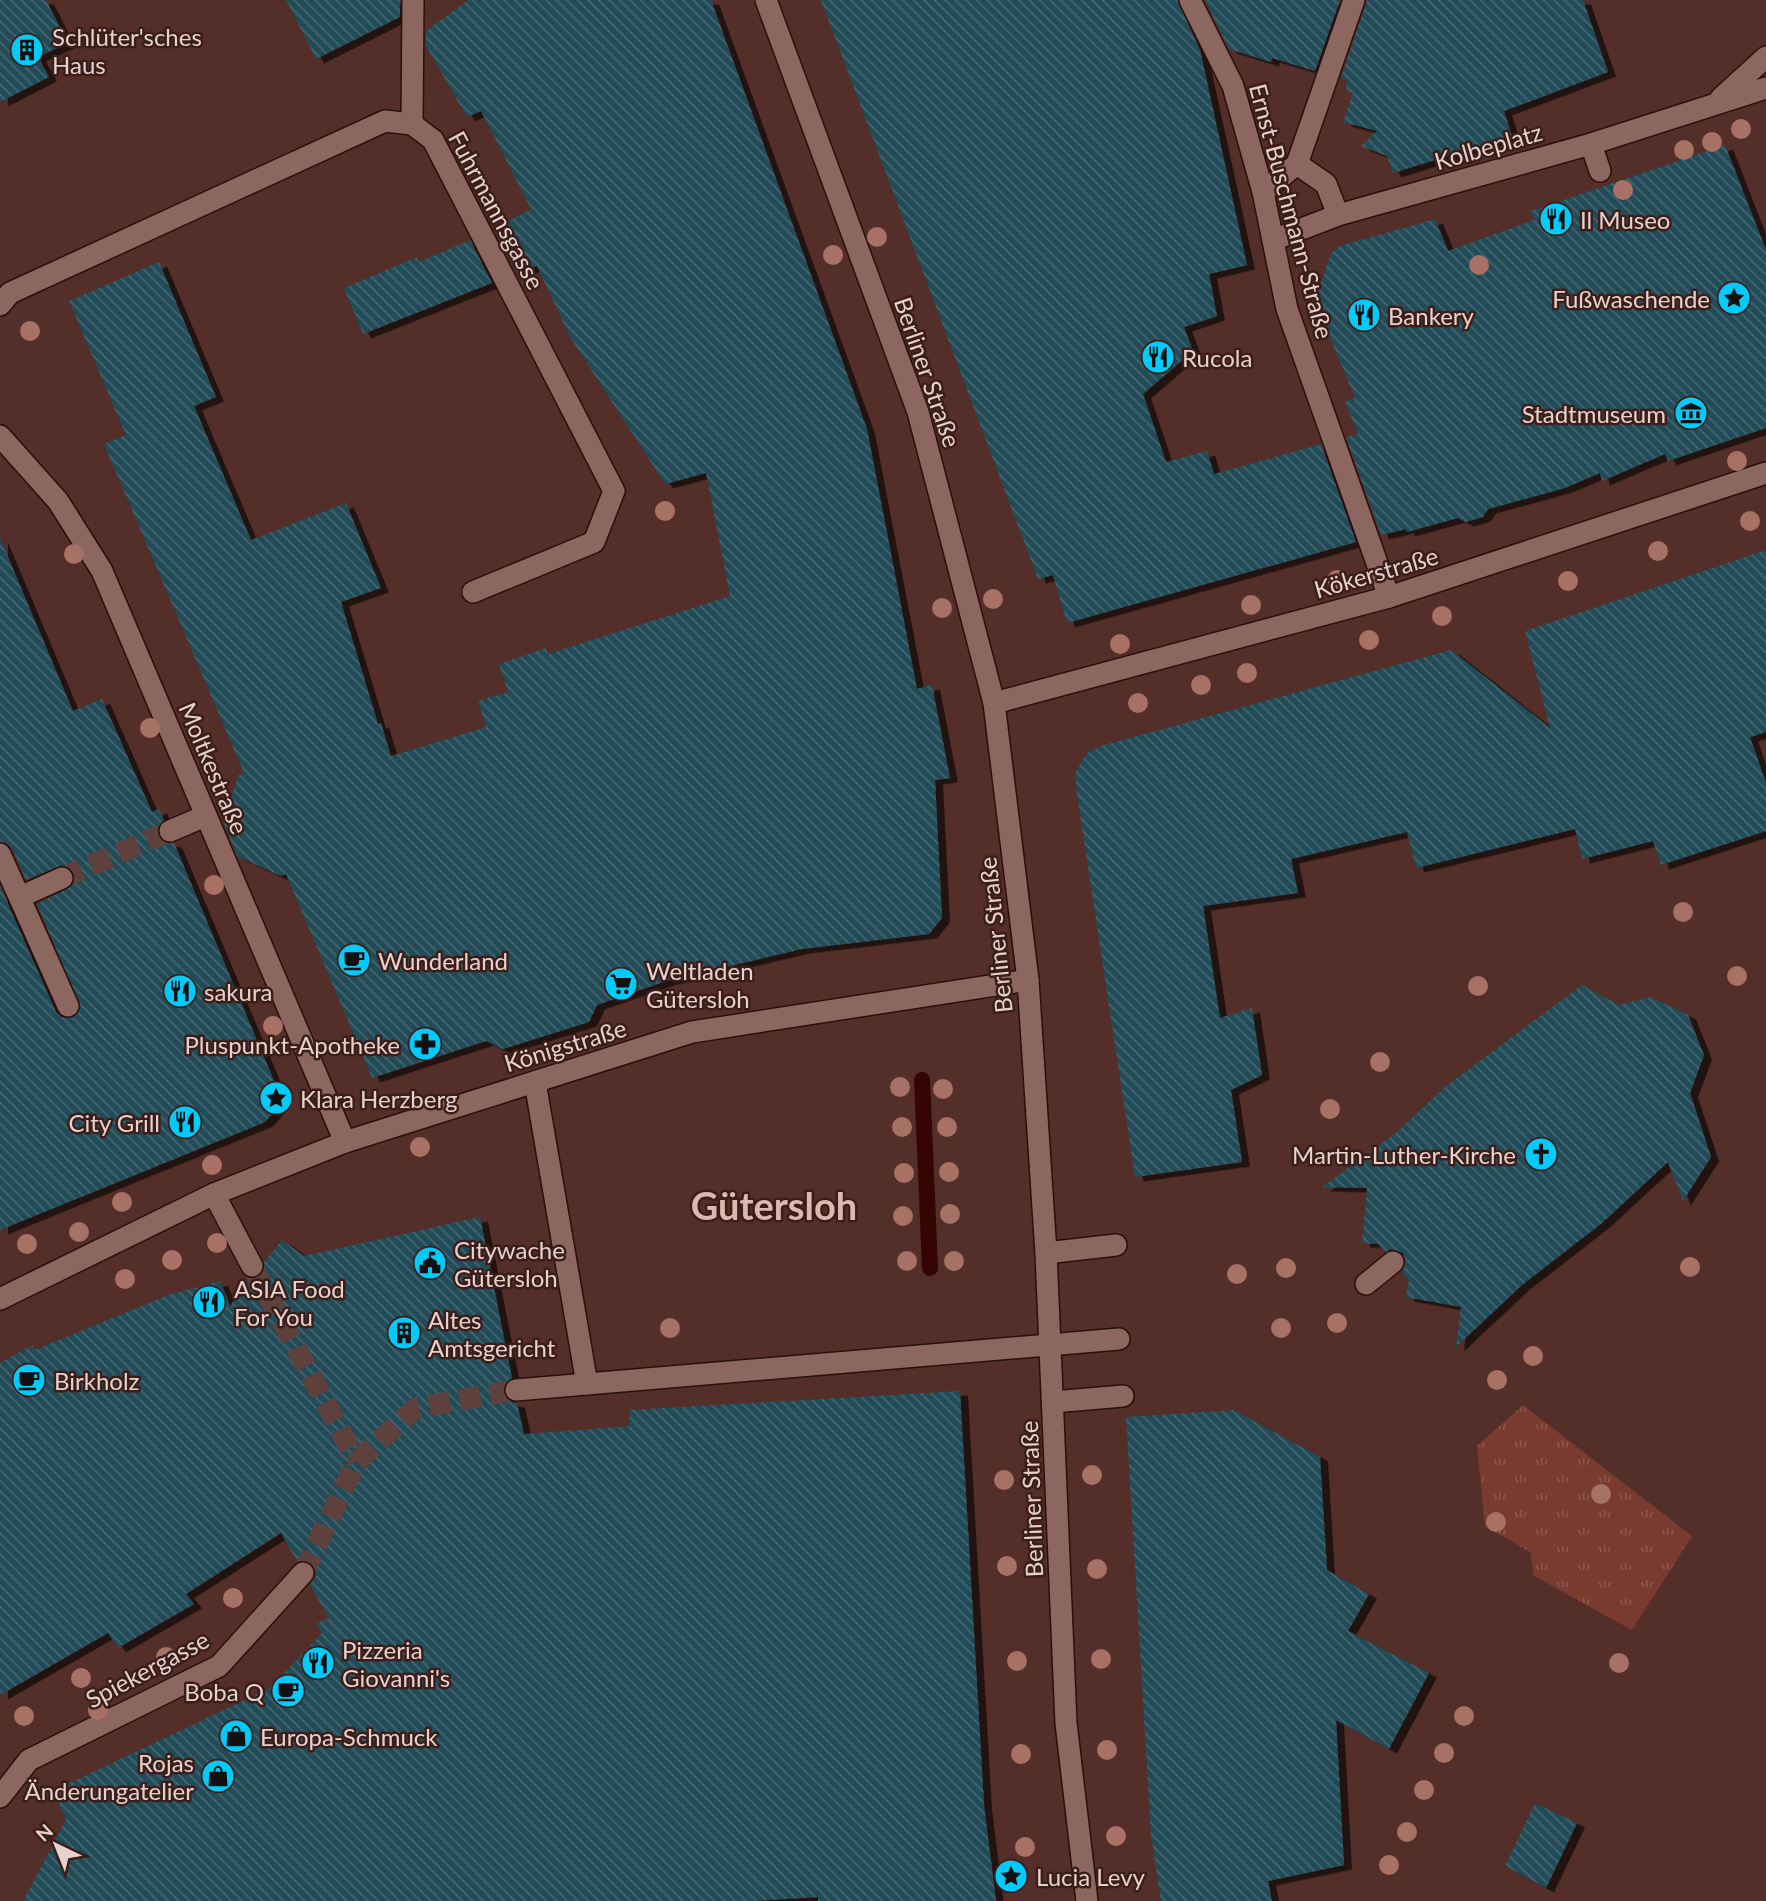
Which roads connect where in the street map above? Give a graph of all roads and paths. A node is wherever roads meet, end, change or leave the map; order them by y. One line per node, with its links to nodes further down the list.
1 (412, 0): 8 (street)
2 (766, 0): 20 (street, Berliner Straße)
3 (1190, 0): 12 (street, Ernst-Buschmann-Straße)
4 (1354, 0): 10 (street)
5 (1766, 57): 7 (street, Kolbeplatz)
6 (1766, 88): 7 (street, Kolbeplatz)
7 (1717, 102): 9 (street, Kolbeplatz)
8 (412, 124): 15 (street, Fuhrmannsgasse); 18 (street, Fuhrmannsgasse)
9 (1591, 144): 11 (street); 13 (street, Kolbeplatz)
10 (1297, 164): 12 (street); 13 (street)
11 (1600, 171)
12 (1263, 192): 14 (street, Ernst-Buschmann-Straße)
13 (1338, 215): 14 (street, Kolbeplatz)
14 (1273, 240): 19 (street, Ernst-Buschmann-Straße)
15 (0, 305)
16 (7, 442): 21 (street, Moltkestraße)
17 (1766, 473): 19 (street, Kökerstraße)
18 (473, 592)
19 (1389, 597): 20 (street, Kökerstraße)
20 (994, 703): 26 (street, Berliner Straße)
21 (205, 816): 22 (street); 29 (street, Moltkestraße)
22 (170, 831)
23 (0, 854): 25 (street)
24 (62, 878): 25 (street)
25 (20, 897): 27 (street)
26 (1028, 980): 28 (street, Königstraße); 32 (street, Berliner Straße)
27 (68, 1006)
28 (535, 1082): 29 (street, Königstraße); 39 (street)
29 (345, 1142): 30 (street, Königstraße)
30 (214, 1194): 34 (street); 36 (street, Königstraße)
31 (1116, 1245): 32 (street)
32 (1046, 1253): 38 (street, Berliner Straße)
33 (1393, 1262): 35 (street)
34 (252, 1266)
35 (1366, 1284)
36 (0, 1299)
37 (1119, 1339): 38 (street)
38 (1050, 1345): 39 (street); 42 (street, Berliner Straße)
39 (587, 1384): 40 (street)
40 (516, 1390)
41 (1123, 1396): 42 (street)
42 (1053, 1402): 45 (street, Berliner Straße)
43 (303, 1573): 44 (street, Spiekergasse)
44 (1, 1793)
45 (1087, 1901)

